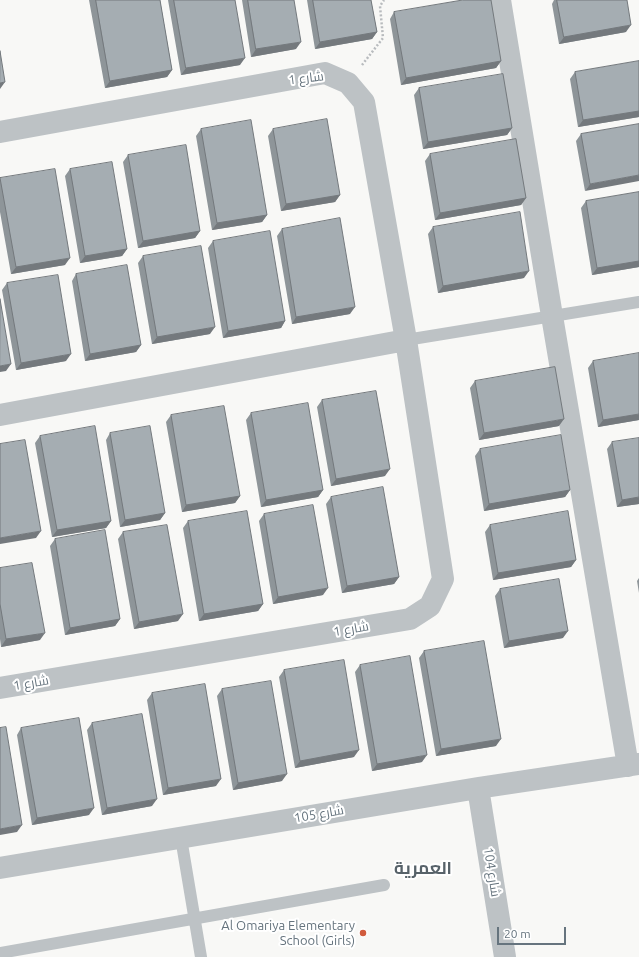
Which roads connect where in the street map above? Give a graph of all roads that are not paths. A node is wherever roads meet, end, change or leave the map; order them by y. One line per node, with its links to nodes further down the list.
1 (500, 0): 4 (street)
2 (0, 132): 5 (street, شارع 1)
3 (639, 302): 4 (lane)
4 (552, 316): 5 (lane); 8 (street)
5 (406, 340): 6 (street); 7 (street, شارع 1)
6 (0, 415)
7 (0, 688)
8 (634, 765): 9 (street, شارع 105)
9 (478, 788): 10 (street, شارع 105); 16 (street, شارع 104)
10 (181, 838): 11 (street, شارع 105); 13 (lane)
11 (0, 868)
12 (384, 885): 13 (lane)
13 (195, 918): 14 (lane); 15 (lane)
14 (0, 953)
15 (201, 957)
16 (505, 957)

